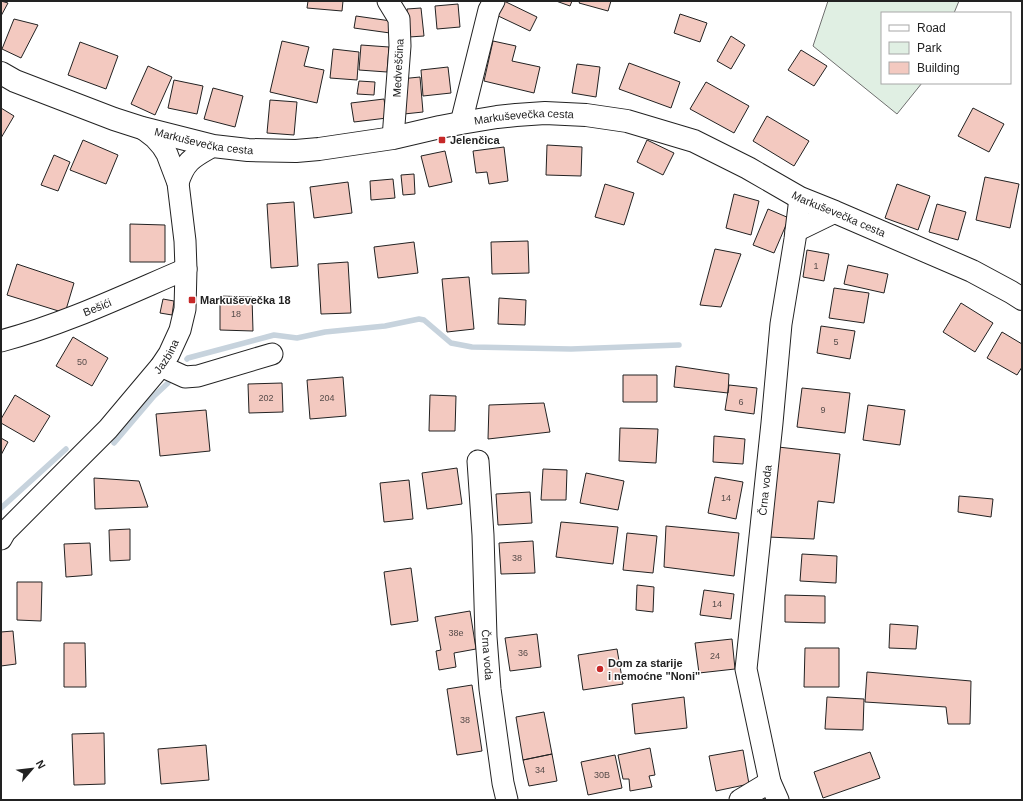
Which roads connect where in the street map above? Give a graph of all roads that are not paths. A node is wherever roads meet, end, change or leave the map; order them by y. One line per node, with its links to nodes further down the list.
1 (388, 1): 6 (street, Medveščina)
2 (494, 1): 4 (street)
3 (1, 74): 5 (main road, Markuševečka cesta)
4 (461, 123): 6 (main road, Markuševečka cesta); 9 (main road, Markuševečka cesta)
5 (142, 128): 7 (main road, Markuševečka cesta); 8 (street, Jazbina)
6 (393, 138): 7 (main road, Markuševečka cesta)
7 (213, 146): 8 (street)
8 (178, 182): 12 (street, Jazbina)
9 (800, 198): 10 (main road, Markuševečka cesta); 11 (street, Črna voda)
10 (835, 212): 11 (street); 13 (main road, Markuševečka cesta)
11 (796, 231): 19 (street, Črna voda)
12 (186, 269): 14 (street, Bešići); 16 (street, Jazbina)
13 (1022, 299)
14 (3, 343)
15 (272, 354): 16 (street)
16 (161, 366): 18 (street, Jazbina)
17 (478, 461): 20 (street, Črna voda)
18 (1, 539)
19 (774, 791): 21 (street, Črna voda)
20 (508, 800)
21 (740, 800)

